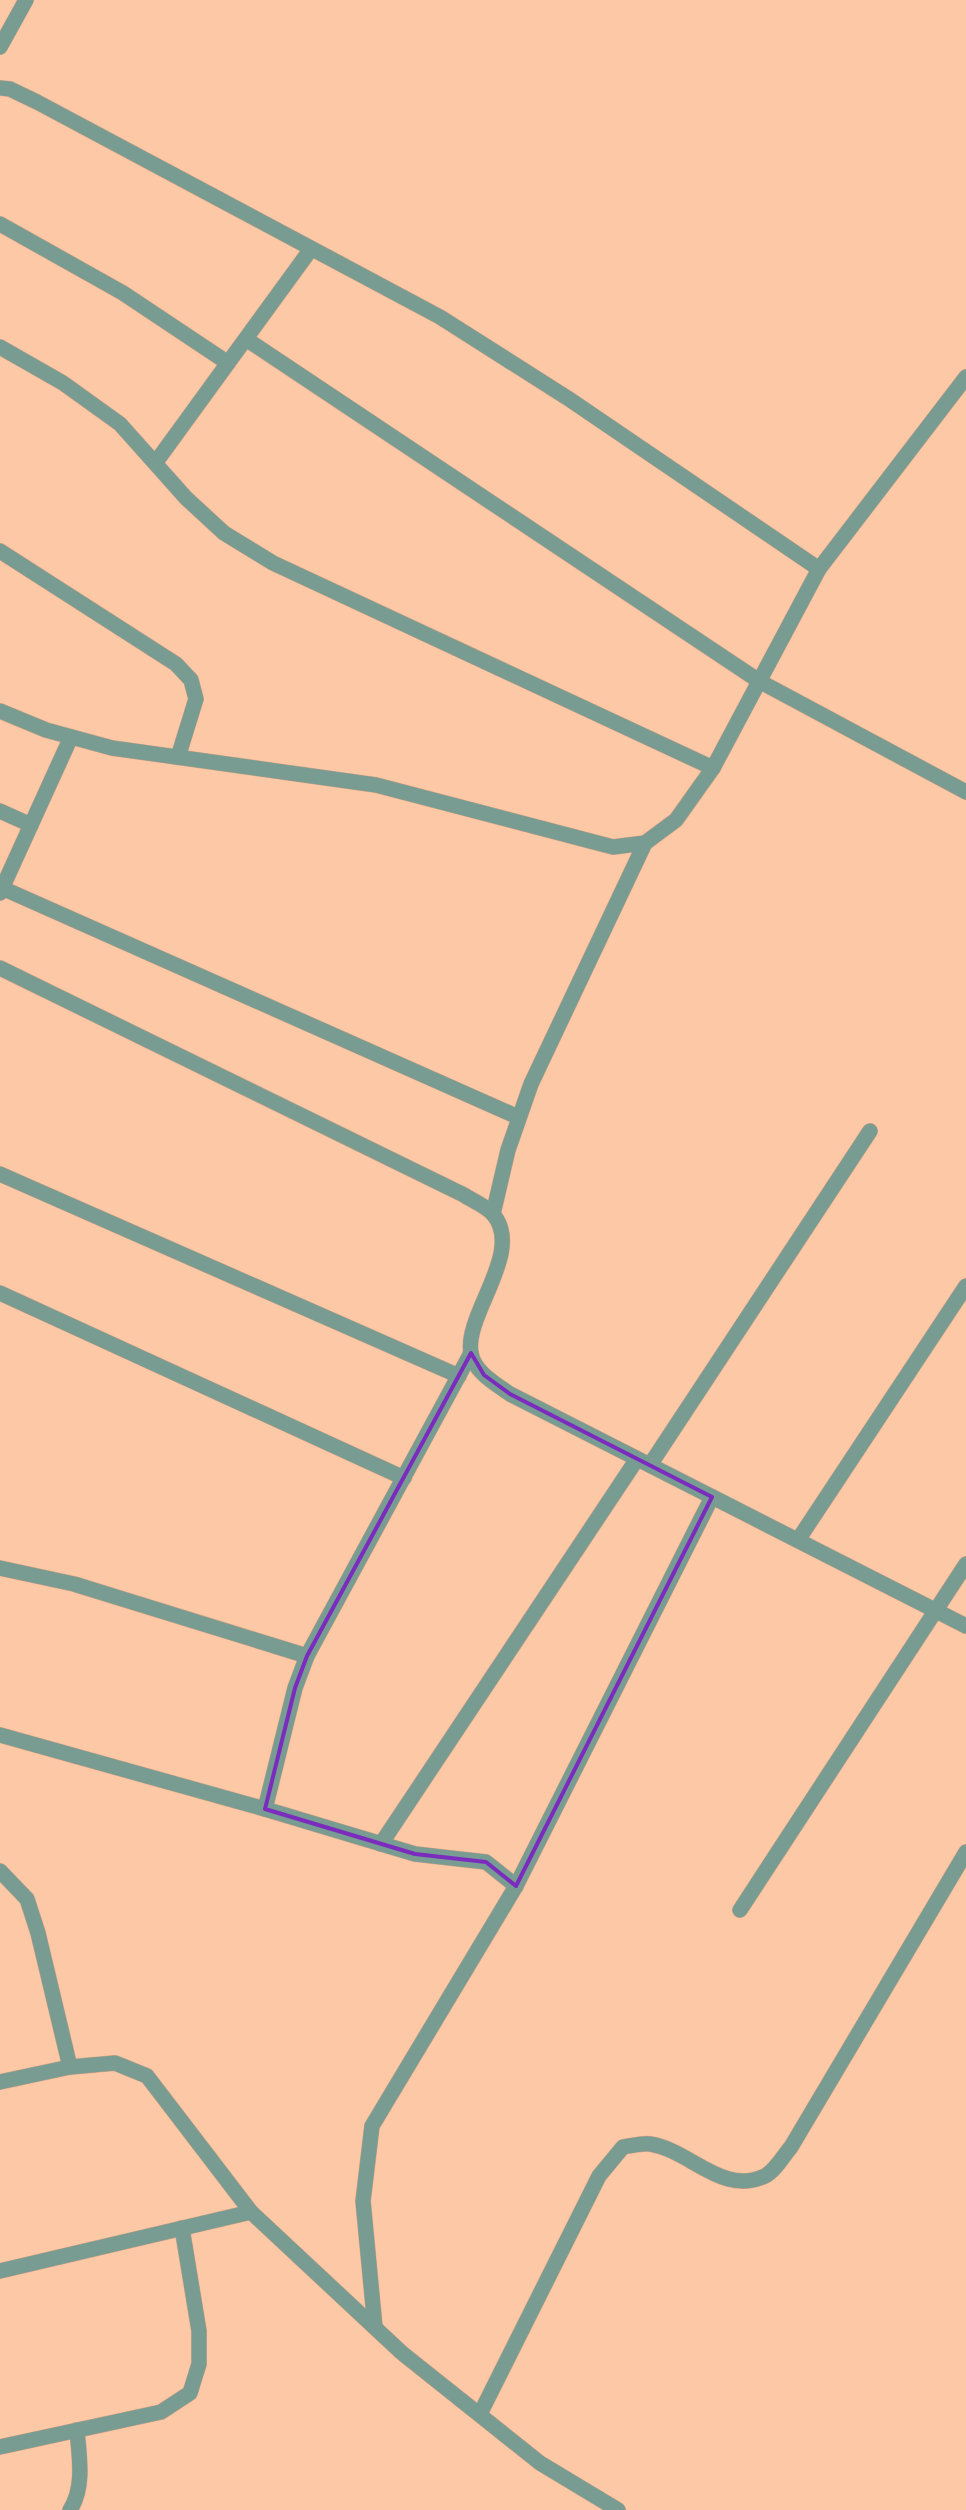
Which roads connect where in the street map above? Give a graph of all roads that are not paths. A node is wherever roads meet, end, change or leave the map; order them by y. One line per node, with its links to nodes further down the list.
1 (26, 0): 2 (street)
2 (0, 47)
3 (0, 88): 5 (street)
4 (0, 224): 8 (street)
5 (311, 249): 6 (street); 12 (street)
6 (246, 339): 8 (street); 13 (street)
7 (0, 347): 10 (street)
8 (228, 363): 10 (street)
9 (966, 377): 12 (street)
10 (156, 462): 17 (street)
11 (0, 551): 16 (street)
12 (819, 568): 13 (street)
13 (759, 681): 17 (street); 18 (street)
14 (0, 711): 15 (street)
15 (71, 737): 16 (street); 20 (street)
16 (178, 757): 21 (street)
17 (713, 768): 21 (street)
18 (966, 792)
19 (0, 812): 20 (street)
20 (31, 825): 22 (street)
21 (645, 843): 24 (street)
22 (1, 890): 24 (street)
23 (0, 968): 27 (street)
24 (518, 1117): 27 (street)
25 (870, 1131): 32 (street)
26 (0, 1174): 31 (street)
27 (493, 1214): 30 (street)
28 (966, 1286): 35 (street)
29 (0, 1293): 33 (street)
30 (471, 1353): 31 (street); 32 (street)
31 (459, 1376): 33 (street)
32 (643, 1462): 34 (street); 43 (street)
33 (404, 1478): 40 (street)
34 (712, 1497): 35 (street); 46 (street)
35 (798, 1540): 38 (street)
36 (966, 1564): 38 (street)
37 (0, 1568): 40 (street)
38 (937, 1611): 39 (street); 47 (street)
39 (966, 1626)
40 (307, 1656): 42 (street)
41 (0, 1735): 42 (street)
42 (265, 1809): 43 (street)
43 (381, 1844): 46 (street)
44 (966, 1852): 54 (street)
45 (0, 1871): 48 (street)
46 (516, 1886): 53 (street)
47 (740, 1910)
48 (70, 2067): 49 (street); 50 (street)
49 (0, 2082)
50 (251, 2212): 51 (street); 53 (street)
51 (182, 2228): 52 (street); 55 (street)
52 (0, 2271)
53 (375, 2327): 54 (street)
54 (480, 2414): 58 (street)
55 (77, 2430): 56 (street); 57 (street)
56 (0, 2447)
57 (70, 2510)
58 (618, 2510)

